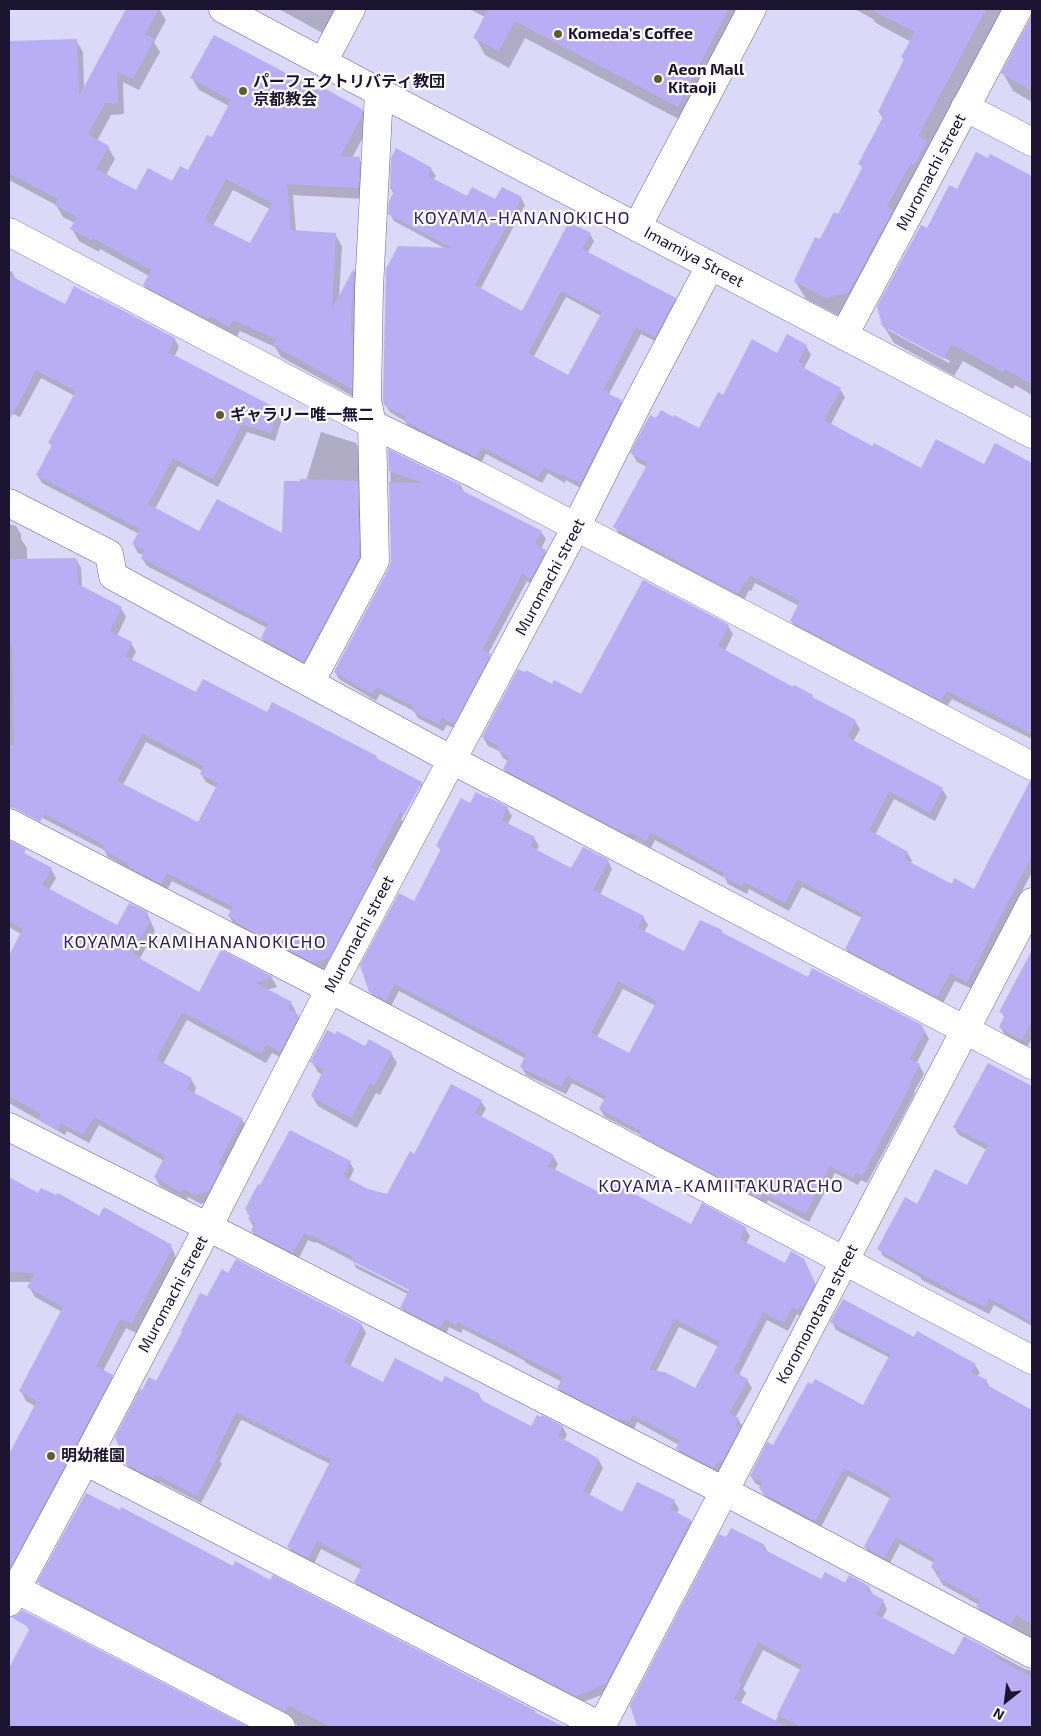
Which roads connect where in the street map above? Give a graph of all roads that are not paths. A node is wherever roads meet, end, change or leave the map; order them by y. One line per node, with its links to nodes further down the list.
1 (224, 9): 5 (street, Imamiya Street)
2 (351, 9): 5 (street)
3 (752, 9): 9 (street)
4 (1017, 9): 7 (street, Muromachi street)
5 (323, 62): 6 (street, Imamiya Street)
6 (379, 92): 9 (street, Imamiya Street); 13 (street)
7 (966, 107): 8 (street); 12 (street, Muromachi street)
8 (1032, 142)
9 (638, 227): 11 (street, Imamiya Street)
10 (9, 232): 13 (street)
11 (710, 266): 12 (street, Imamiya Street); 16 (street, Muromachi street)
12 (844, 335): 14 (street, Imamiya Street)
13 (372, 424): 16 (street); 17 (street)
14 (1032, 434)
15 (9, 503): 17 (street)
16 (576, 527): 18 (street, Muromachi street); 19 (street)
17 (310, 683): 18 (street)
18 (452, 760): 22 (street, Muromachi street); 23 (street)
19 (1032, 766)
20 (9, 823): 22 (street)
21 (1032, 902): 23 (street, Koromonotana street)
22 (330, 990): 26 (street, Muromachi street); 27 (street)
23 (965, 1030): 24 (street); 27 (street, Koromonotana street)
24 (1032, 1065)
25 (9, 1128): 26 (street)
26 (208, 1227): 29 (street, Muromachi street); 30 (street)
27 (845, 1261): 28 (street); 30 (street, Koromonotana street)
28 (1032, 1360)
29 (85, 1461): 31 (street, Muromachi street); 34 (street)
30 (724, 1491): 32 (street); 34 (street, Koromonotana street)
31 (12, 1596): 33 (street)
32 (1032, 1654)
33 (281, 1727)
34 (602, 1727)

